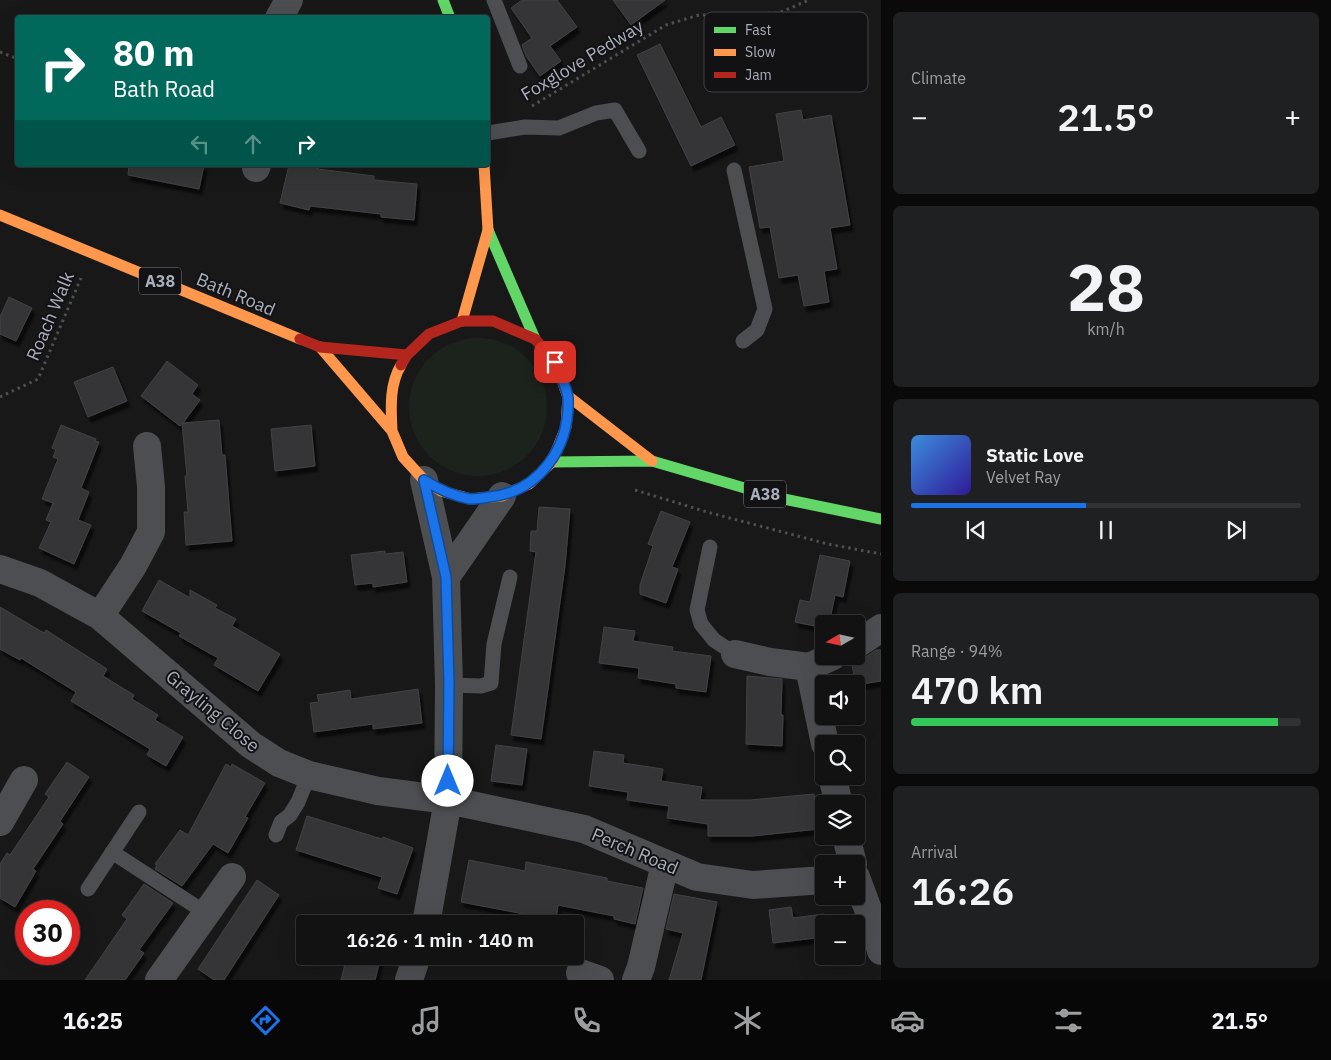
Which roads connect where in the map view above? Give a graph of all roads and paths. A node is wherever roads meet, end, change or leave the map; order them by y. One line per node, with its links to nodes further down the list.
1 (289, 0): 6 (street)
2 (443, 0): 7 (main road)
3 (494, 0): 11 (lane)
4 (809, 0): 5 (path, Foxglove Pedway)
5 (781, 12)
6 (281, 15)
7 (449, 15)
8 (704, 15): 12 (path, Foxglove Pedway)
9 (0, 52): 10 (path)
10 (15, 58)
11 (520, 66)
12 (526, 109)
13 (490, 134): 14 (lane)
14 (639, 151)
15 (484, 167): 18 (main road)
16 (734, 170): 22 (lane)
17 (0, 215): 19 (main road, Bath Road / A38)
18 (488, 230): 20 (main road); 21 (main road)
19 (92, 253): 23 (main road, Bath Road / A38); 26 (path, Roach Walk)
20 (462, 321): 21 (main road, Bath Road / A38); 24 (main road, Bath Road / A38)
21 (535, 339): 25 (main road, Bath Road / A38)
22 (743, 342)
23 (320, 347): 24 (main road, Bath Road / A38); 27 (main road, Bath Road / A38)
24 (407, 355): 27 (main road, Bath Road / A38)
25 (568, 396): 29 (main road, A38); 30 (main road, Bath Road / A38)
26 (0, 397)
27 (392, 431): 31 (main road, Bath Road / A38)
28 (148, 446): 40 (street)
29 (652, 461): 30 (main road, A38); 34 (main road, A38)
30 (552, 462): 33 (main road, Bath Road / A38)
31 (424, 480): 33 (main road, Bath Road / A38); 38 (street)
32 (630, 489): 36 (path)
33 (502, 496): 38 (street)
34 (881, 519)
35 (710, 547): 43 (lane)
36 (881, 554)
37 (0, 569): 40 (street, Grayling Close)
38 (446, 577): 46 (street)
39 (510, 577): 46 (lane)
40 (100, 616): 48 (street, Grayling Close)
41 (881, 628): 42 (street)
42 (865, 639)
43 (735, 654): 44 (street)
44 (815, 662)
45 (821, 665): 47 (street)
46 (449, 684): 49 (street)
47 (825, 735)
48 (309, 775): 49 (street, Grayling Close); 51 (lane)
49 (448, 800): 53 (street, Perch Road); 59 (street)
50 (139, 812): 52 (lane)
51 (276, 835)
52 (112, 852): 56 (lane); 58 (lane)
53 (665, 864): 55 (street, Perch Road); 64 (street)
54 (232, 877): 58 (street)
55 (815, 881)
56 (88, 889)
57 (865, 900): 60 (street)
58 (206, 913): 62 (street)
59 (428, 915)
60 (881, 951)
61 (413, 965): 63 (street)
62 (159, 980)
63 (409, 980)
64 (636, 980)

